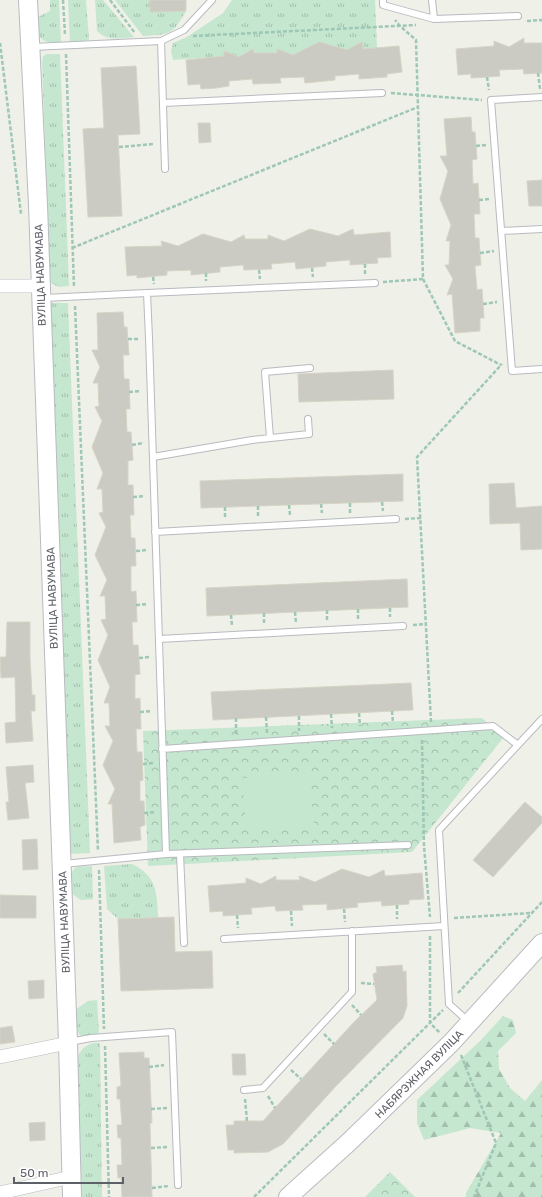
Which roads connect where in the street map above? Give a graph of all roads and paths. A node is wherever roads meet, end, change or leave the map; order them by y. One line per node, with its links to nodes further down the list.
1 (28, 0): 17 (street, ВУЛІЦА НАВУМАВА)
2 (63, 0): 16 (path)
3 (110, 0): 15 (path)
4 (212, 0): 13 (lane)
5 (432, 0): 8 (lane)
6 (383, 3): 8 (lane); 12 (path)
7 (518, 16): 8 (lane)
8 (434, 19)
9 (542, 20): 10 (path)
10 (526, 21)
11 (416, 25): 12 (path)
12 (400, 26): 13 (path); 21 (path)
13 (170, 37): 14 (lane)
14 (162, 41): 15 (lane); 24 (lane)
15 (143, 42): 16 (lane)
16 (65, 46): 17 (lane); 31 (path)
17 (30, 47): 35 (street, ВУЛІЦА НАВУМАВА)
18 (538, 73): 22 (path)
19 (487, 77): 23 (path)
20 (382, 93): 21 (path); 24 (lane)
21 (418, 95): 23 (path); 25 (path)
22 (542, 97): 23 (lane)
23 (491, 100): 30 (lane)
24 (163, 103): 26 (lane)
25 (418, 107): 31 (path); 32 (path)
26 (164, 144): 27 (path); 28 (lane)
27 (119, 147)
28 (165, 169)
29 (542, 229): 30 (lane)
30 (501, 232): 38 (lane)
31 (72, 248): 37 (path)
32 (423, 279): 33 (path); 41 (path)
33 (375, 282): 36 (lane)
34 (0, 286): 35 (street)
35 (41, 292): 37 (lane); 69 (street, ВУЛІЦА НАВУМАВА)
36 (147, 293): 37 (lane); 47 (lane)
37 (75, 296): 68 (path)
38 (506, 301): 39 (path); 40 (lane)
39 (483, 304)
40 (511, 355): 41 (path); 44 (lane)
41 (502, 365): 44 (path); 48 (path)
42 (310, 368): 46 (lane)
43 (542, 369): 44 (lane)
44 (512, 372)
45 (308, 419): 46 (lane)
46 (270, 438): 47 (lane)
47 (153, 457): 50 (lane)
48 (421, 518): 49 (path); 51 (path)
49 (396, 519): 50 (lane)
50 (155, 532): 53 (lane)
51 (426, 624): 52 (path); 58 (path)
52 (403, 626): 53 (lane)
53 (159, 639): 64 (lane)
54 (299, 716): 60 (path)
55 (266, 717): 61 (path)
56 (236, 718): 62 (path)
57 (542, 719): 63 (lane)
58 (432, 730): 59 (lane); 63 (lane)
59 (422, 731): 60 (lane); 78 (path)
60 (300, 739): 61 (lane)
61 (267, 741): 62 (lane)
62 (237, 744): 64 (lane)
63 (518, 745): 76 (lane)
64 (162, 749): 66 (lane)
65 (408, 845): 67 (lane)
66 (166, 854): 67 (lane); 68 (lane)
67 (180, 854): 85 (lane)
68 (98, 860): 69 (lane); 90 (path)
69 (61, 864): 91 (street, ВУЛІЦА НАВУМАВА)
70 (542, 902): 74 (path)
71 (397, 905): 79 (path)
72 (344, 909): 81 (path)
73 (291, 911): 82 (path)
74 (531, 913): 76 (path); 87 (path)
75 (237, 915): 83 (path)
76 (444, 919): 77 (lane)
77 (444, 926): 78 (lane); 87 (lane)
78 (431, 927): 79 (lane); 88 (path)
79 (397, 928): 80 (lane)
80 (352, 931): 81 (lane); 96 (lane)
81 (346, 932): 82 (lane)
82 (293, 935): 83 (lane)
83 (238, 938): 84 (lane)
84 (224, 939)
85 (184, 943)
86 (542, 943): 89 (street, НАБЯРЭЖНАЯ ВУЛІЦА)
87 (449, 1004): 88 (path); 89 (lane)
88 (430, 1023): 92 (path); 110 (path)
89 (469, 1023): 92 (street, НАБЯРЭЖНАЯ ВУЛІЦА)
90 (105, 1037): 91 (lane); 94 (lane); 109 (path)
91 (68, 1043): 93 (street); 104 (street, ВУЛІЦА НАВУМАВА)
92 (450, 1043): 111 (street, НАБЯРЭЖНАЯ ВУЛІЦА); 112 (path)
93 (0, 1057)
94 (173, 1064): 95 (path); 98 (lane)
95 (149, 1067)
96 (263, 1088): 97 (lane); 99 (path)
97 (244, 1090): 101 (path)
98 (175, 1108): 100 (path); 102 (lane)
99 (275, 1108)
100 (151, 1109)
101 (247, 1121)
102 (176, 1146): 103 (path); 105 (lane)
103 (151, 1148)
104 (71, 1177): 107 (street); 108 (street, ВУЛІЦА НАВУМАВА)
105 (178, 1185): 106 (path)
106 (152, 1188)
107 (0, 1193)
108 (72, 1197)
109 (109, 1197)
110 (254, 1197)
111 (288, 1197)
112 (474, 1197)

